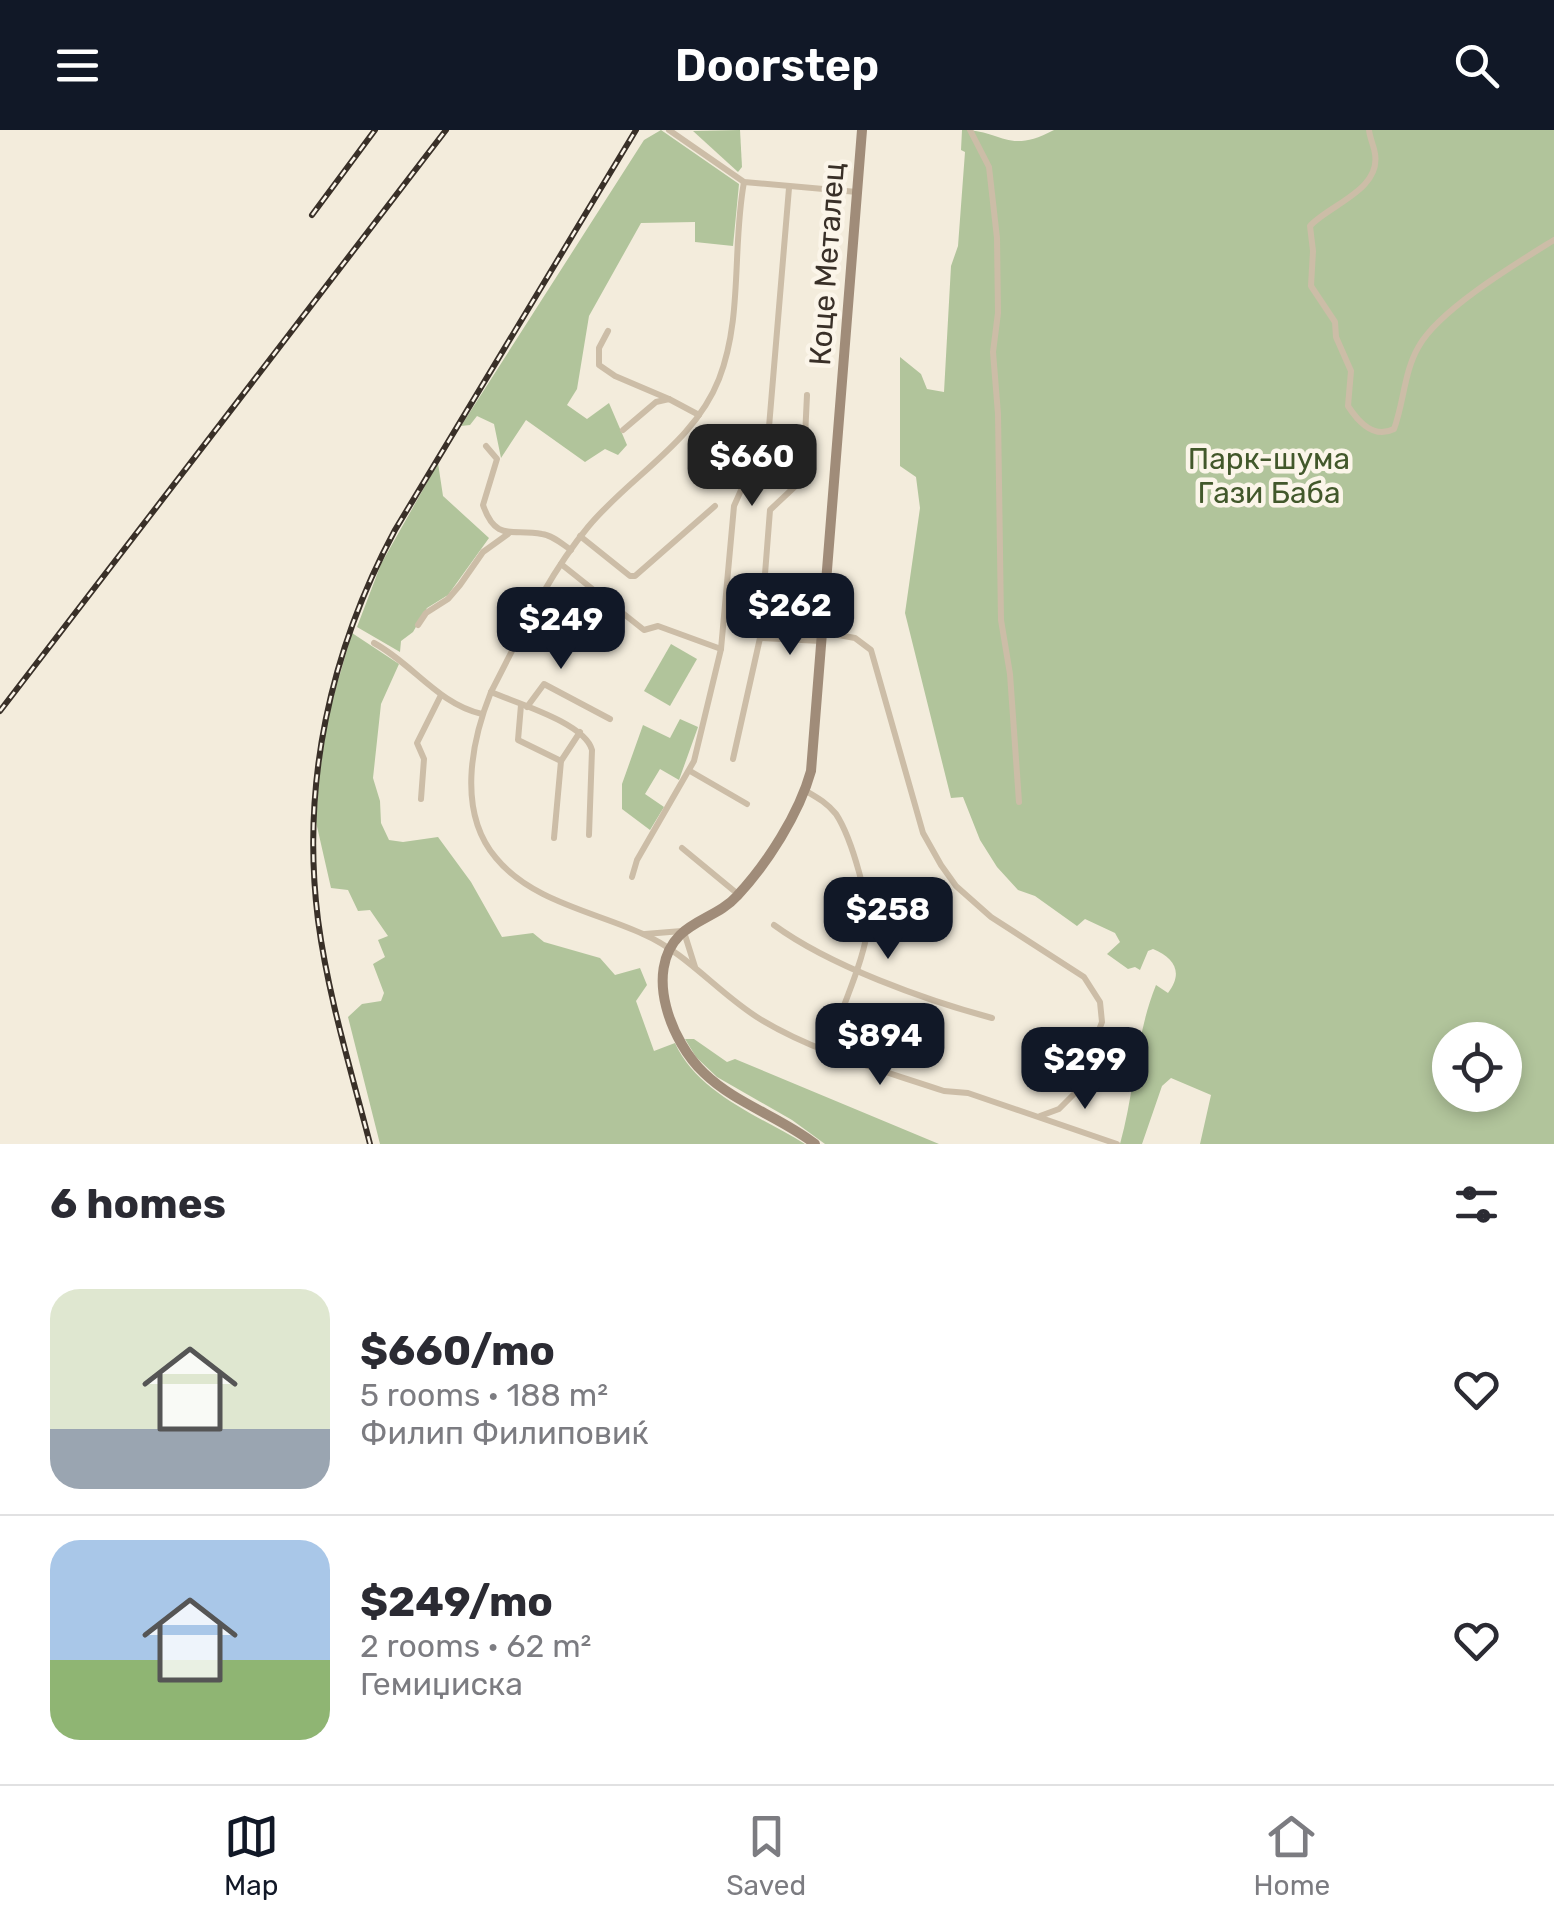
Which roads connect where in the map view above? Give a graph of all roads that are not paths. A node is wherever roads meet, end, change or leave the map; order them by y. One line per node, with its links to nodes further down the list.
1 (670, 130): 5 (street)
2 (862, 130): 7 (street, Коце Металец)
3 (970, 130): 36 (street)
4 (1370, 130): 8 (street)
5 (744, 182): 6 (street); 12 (street)
6 (789, 188): 7 (street); 24 (street)
7 (856, 192): 21 (street, Коце Металец)
8 (1554, 240)
9 (608, 332): 11 (street)
10 (807, 396): 22 (street, Коце Металец)
11 (669, 399): 12 (street); 13 (street)
12 (699, 415): 17 (street)
13 (623, 430)
14 (486, 446): 16 (street)
15 (715, 506): 17 (street)
16 (508, 534): 18 (street); 20 (street)
17 (580, 536): 18 (street)
18 (570, 550): 19 (street)
19 (562, 564): 24 (street); 25 (street)
20 (418, 625)
21 (821, 636): 22 (street); 34 (street, Коце Металец); 51 (street)
22 (760, 638): 31 (street, Коце Металец)
23 (374, 643): 26 (street)
24 (722, 650): 33 (street)
25 (491, 692): 27 (street); 28 (street)
26 (440, 695): 28 (street); 35 (street)
27 (524, 706): 29 (street); 30 (street); 32 (street)
28 (482, 714): 45 (street)
29 (610, 719)
30 (580, 732): 32 (street); 38 (street)
31 (733, 760)
32 (561, 761): 39 (street)
33 (690, 771): 37 (street); 41 (street)
34 (806, 791): 42 (street, Коце Металец); 48 (street)
35 (421, 799)
36 (1019, 802)
37 (747, 804)
38 (589, 835)
39 (554, 838)
40 (682, 848): 42 (street)
41 (632, 877)
42 (738, 895): 44 (street, Коце Металец)
43 (774, 926): 48 (street)
44 (685, 931): 45 (street, Коце Металец); 46 (street, Коце Металец); 47 (street)
45 (644, 934): 46 (street)
46 (668, 949): 47 (street); 52 (street)
47 (695, 968): 50 (street)
48 (855, 969): 49 (street); 50 (street)
49 (992, 1018)
50 (828, 1050): 51 (street)
51 (1039, 1117): 53 (street)
52 (814, 1144)
53 (1118, 1144)

